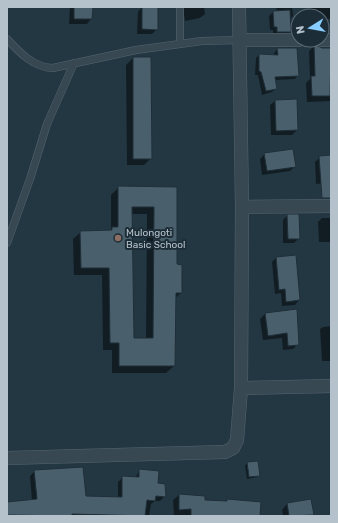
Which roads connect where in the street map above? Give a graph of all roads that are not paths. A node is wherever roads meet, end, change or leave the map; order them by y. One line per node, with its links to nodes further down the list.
1 (180, 7): 6 (lane)
2 (239, 7): 4 (street)
3 (7, 40): 7 (lane)
4 (240, 40): 5 (street); 6 (lane); 9 (street)
5 (290, 40)
6 (180, 44): 7 (lane)
7 (74, 63): 10 (lane)
8 (331, 206): 9 (street)
9 (242, 207): 12 (street)
10 (7, 243)
11 (331, 386): 12 (street)
12 (241, 388): 13 (street)
13 (7, 458)

